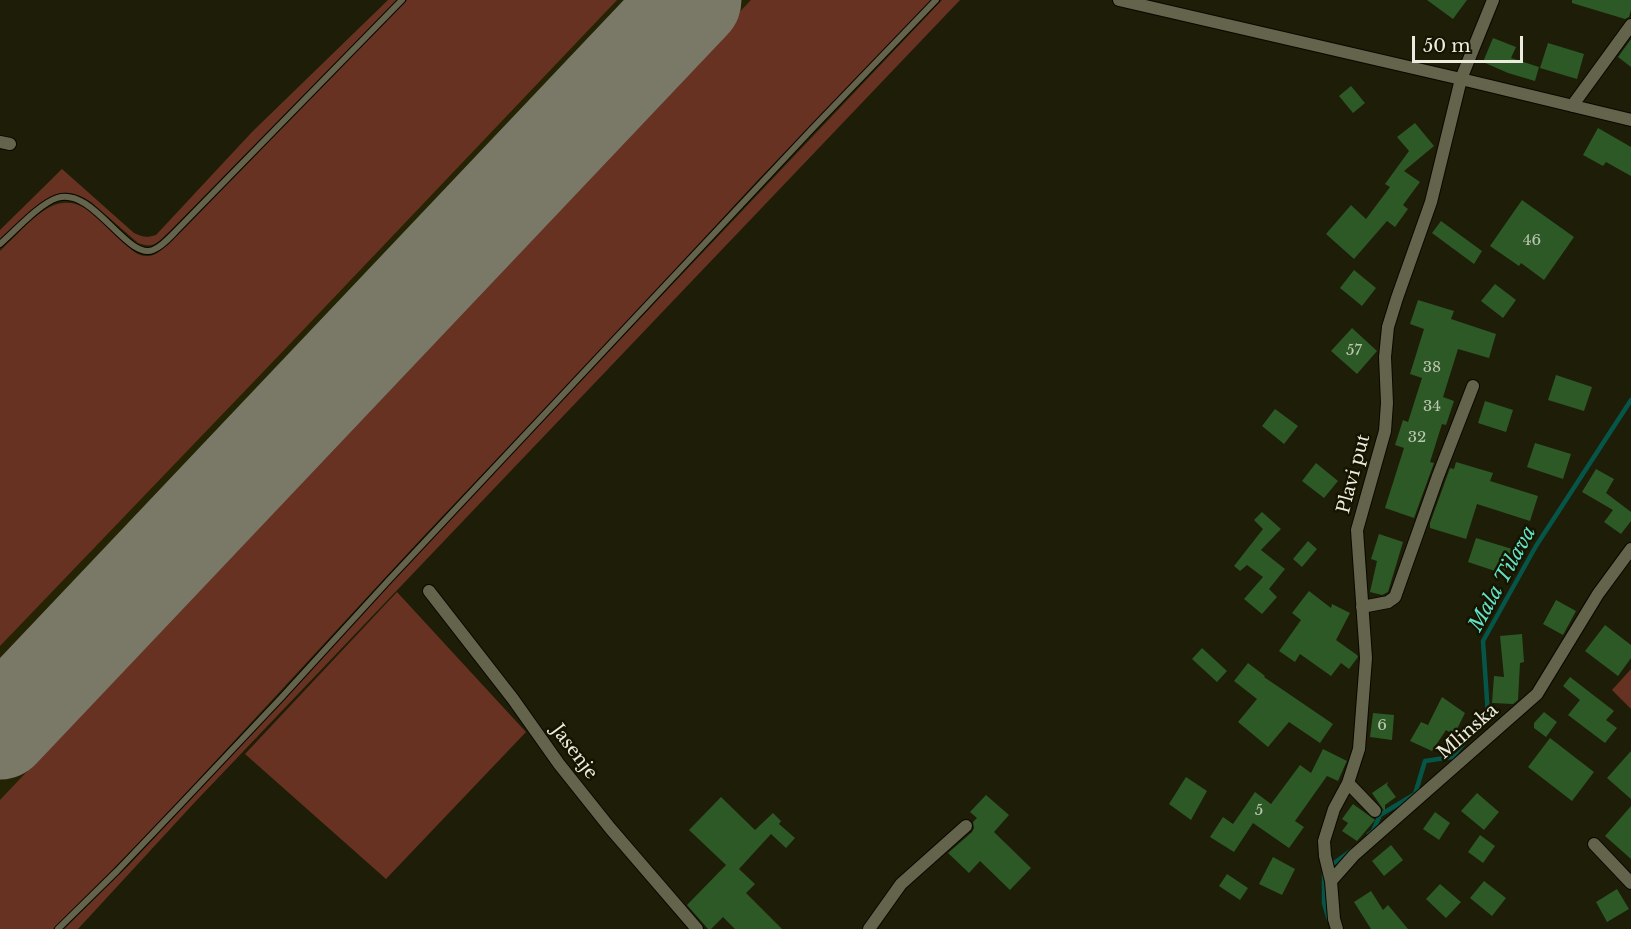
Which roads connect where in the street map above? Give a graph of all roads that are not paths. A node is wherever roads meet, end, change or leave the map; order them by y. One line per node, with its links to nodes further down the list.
1 (402, 0): 9 (lane)
2 (936, 0): 20 (lane)
3 (1119, 0): 6 (street)
4 (1493, 0): 6 (street, Plavi put)
5 (1631, 25): 7 (street)
6 (1461, 79): 7 (street); 13 (street, Plavi put)
7 (1572, 106): 8 (street)
8 (1631, 120)
9 (0, 244)
10 (1473, 386): 13 (street)
11 (1631, 549): 18 (street, Mlinska)
12 (429, 591): 21 (street, Jasenje)
13 (1362, 607): 14 (street, Plavi put)
14 (1348, 783): 15 (street); 18 (street, Plavi put)
15 (1375, 811)
16 (966, 826): 22 (street)
17 (1594, 844): 19 (street)
18 (1330, 876): 23 (street)
19 (1631, 883)
20 (58, 929)
21 (697, 929)
22 (869, 929)
23 (1337, 929)

